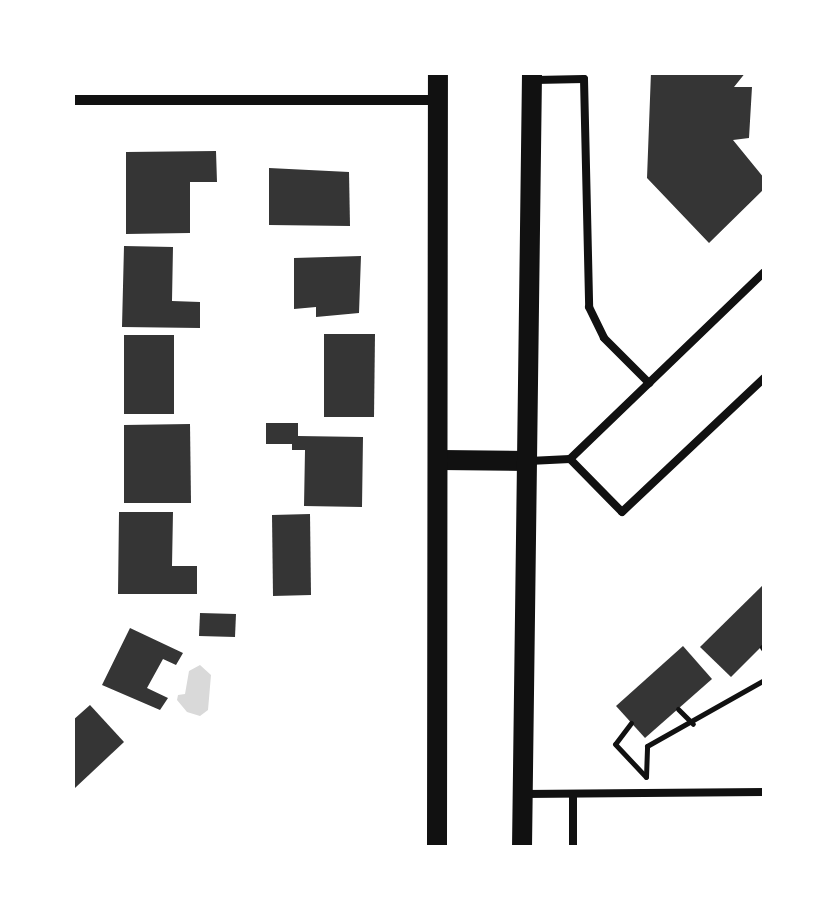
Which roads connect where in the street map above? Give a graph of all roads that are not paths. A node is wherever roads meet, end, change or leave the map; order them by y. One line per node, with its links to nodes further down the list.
1 (438, 72): 4 (main road)
2 (532, 76): 7 (lane); 10 (main road)
3 (72, 100): 4 (street)
4 (437, 100): 9 (main road)
5 (764, 272): 7 (lane)
6 (764, 378): 8 (lane)
7 (649, 384): 8 (lane)
8 (570, 459): 10 (lane)
9 (440, 460): 10 (main road); 14 (main road)
10 (527, 461): 12 (main road)
11 (764, 792): 13 (lane)
12 (522, 794): 13 (lane); 15 (main road)
13 (573, 794): 16 (lane)
14 (437, 848)
15 (522, 848)
16 (574, 848)

